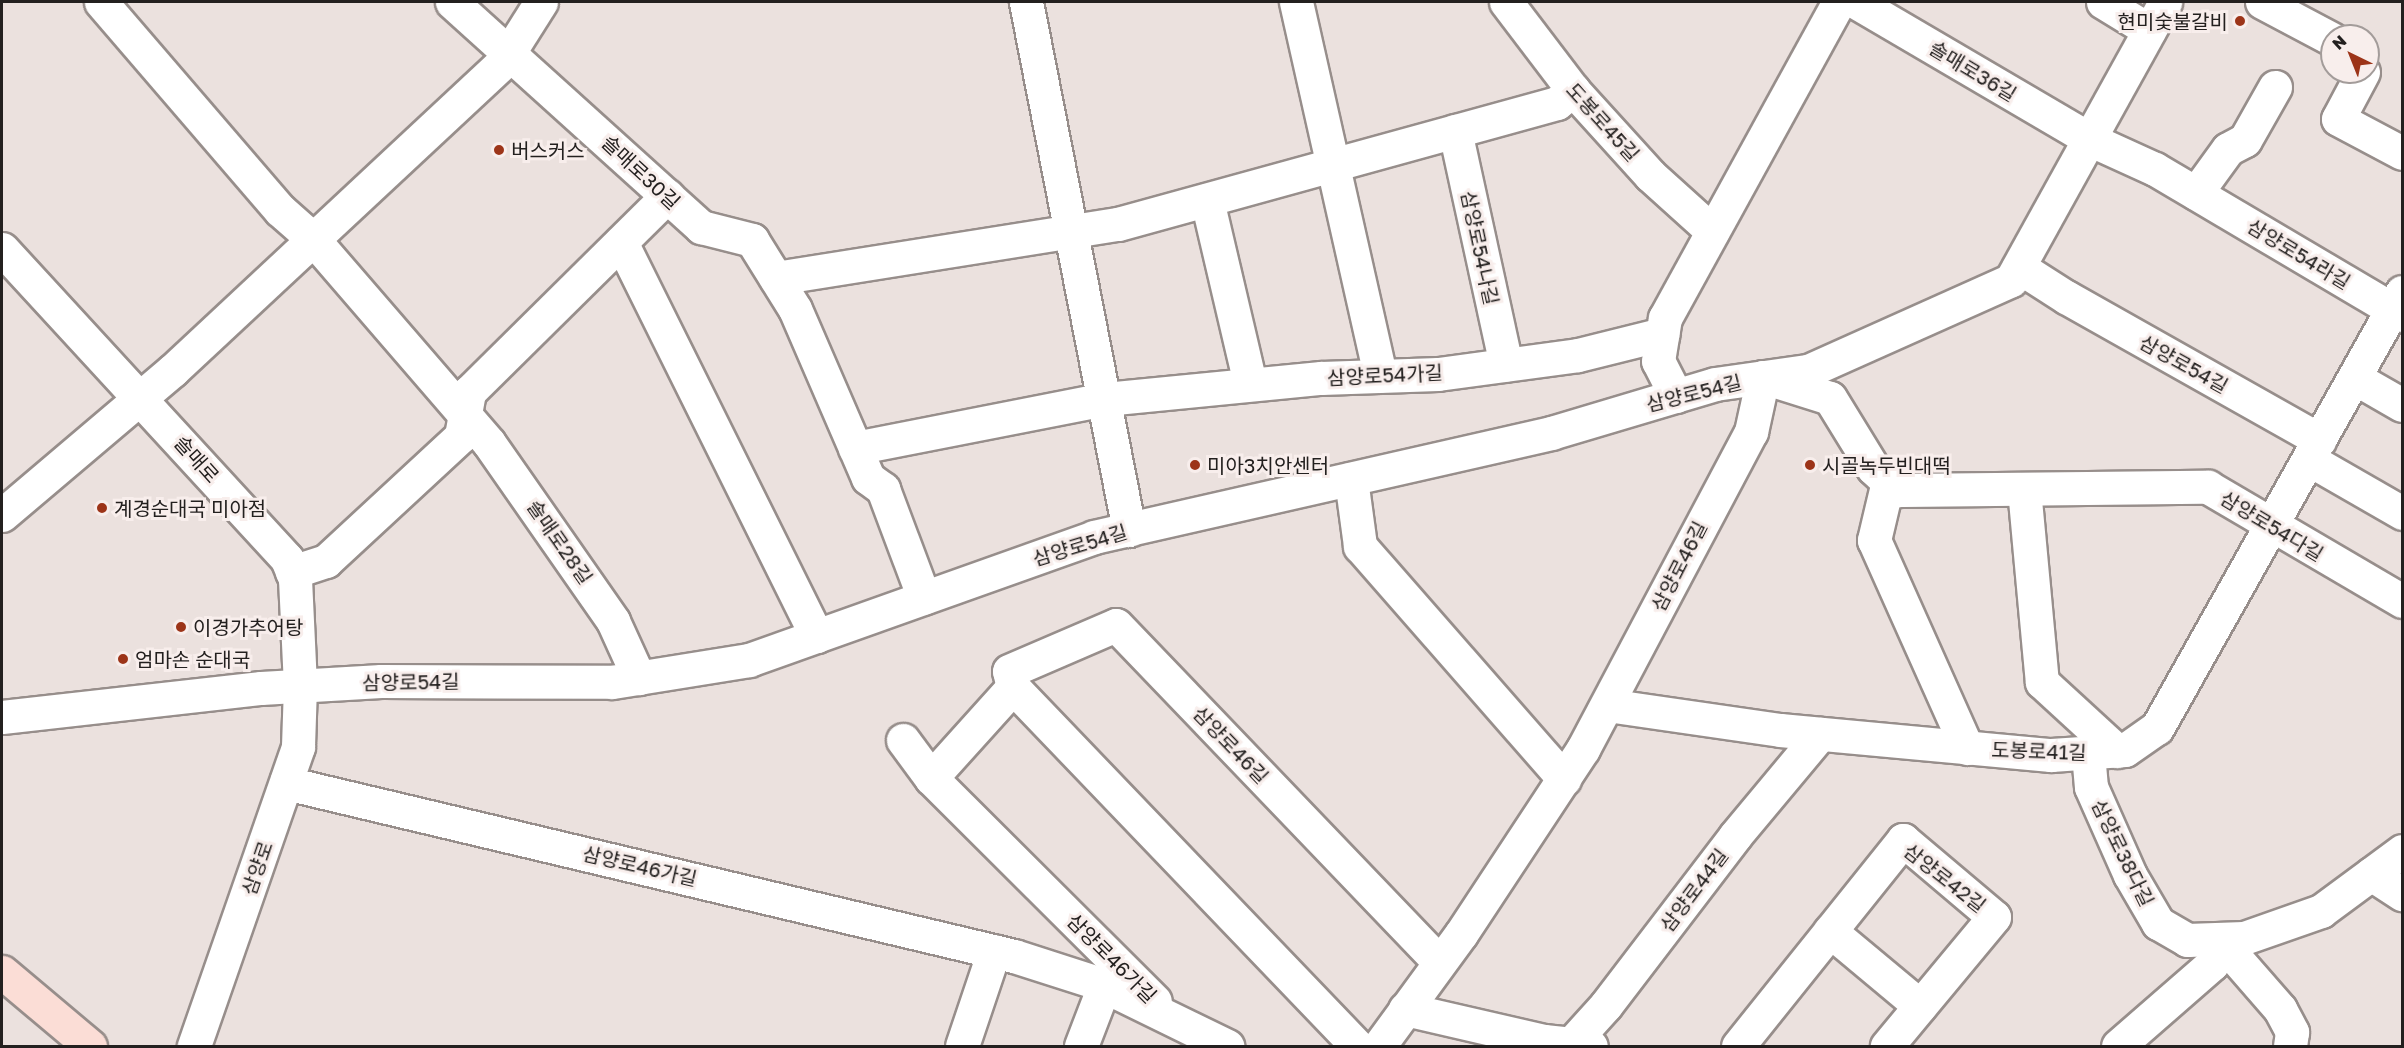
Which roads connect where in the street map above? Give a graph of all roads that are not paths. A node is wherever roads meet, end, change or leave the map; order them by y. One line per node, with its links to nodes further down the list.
1 (101, 2): 27 (street)
2 (452, 2): 14 (street)
3 (541, 2): 14 (street)
4 (1026, 2): 25 (street)
5 (1296, 2): 21 (street)
6 (1839, 2): 26 (street)
7 (1856, 2): 19 (street, 솔매로36길)
8 (2103, 2): 12 (street)
9 (2165, 2): 12 (street, 삼양로54길)
10 (2262, 2): 13 (street)
11 (1515, 6): 17 (street, 도봉로45길)
12 (2149, 30): 19 (street, 삼양로54길)
13 (2320, 33)
14 (510, 50): 23 (street, 솔매로30길); 27 (street)
15 (2357, 84): 20 (street)
16 (2275, 87): 22 (street)
17 (1573, 90): 18 (street); 26 (street, 도봉로45길)
18 (1455, 131): 21 (street); 34 (street, 삼양로54나길)
19 (2091, 140): 22 (street, 삼양로54라길); 30 (street, 삼양로54길)
20 (2403, 153)
21 (1331, 165): 24 (street); 35 (street)
22 (2196, 193): 32 (street, 삼양로54라길)
23 (667, 196): 28 (street); 31 (street, 솔매로30길)
24 (1207, 200): 25 (street); 38 (street)
25 (1071, 229): 31 (street); 41 (street)
26 (1712, 231): 33 (street)
27 (313, 239): 40 (street); 43 (street, 솔매로28길)
28 (621, 242): 43 (street); 56 (street)
29 (2, 249): 40 (street, 솔매로)
30 (2019, 267): 36 (street, 삼양로54길); 45 (street, 삼양로54길)
31 (776, 279): 44 (street, 솔매로30길)
32 (2399, 305): 37 (street, 도봉로41길)
33 (1662, 334): 34 (street, 삼양로54가길); 39 (street)
34 (1506, 365): 35 (street, 삼양로54가길)
35 (1380, 376): 38 (street, 삼양로54가길)
36 (1763, 377): 39 (street, 삼양로54길); 47 (street, 삼양로54다길); 60 (street, 삼양로46길)
37 (2355, 378): 42 (street); 45 (street, 도봉로41길)
38 (1250, 384): 41 (street, 삼양로54가길)
39 (1676, 396): 46 (street, 삼양로54길)
40 (141, 397): 50 (street); 53 (street, 솔매로)
41 (1106, 399): 44 (street); 52 (street)
42 (2403, 405)
43 (465, 416): 53 (street); 57 (street, 솔매로28길)
44 (855, 448): 54 (street, 솔매로30길)
45 (2315, 450): 49 (street); 51 (street, 도봉로41길)
46 (1351, 479): 52 (street, 삼양로54길); 67 (street)
47 (1888, 481): 48 (street, 삼양로54다길); 64 (street)
48 (2024, 489): 51 (street, 삼양로54다길); 65 (street)
49 (2403, 513)
50 (2, 515)
51 (2271, 528): 55 (street, 삼양로54다길); 65 (street, 도봉로41길)
52 (1129, 530): 54 (street, 삼양로54길)
53 (292, 572): 58 (street, 솔매로)
54 (924, 598): 56 (street, 삼양로54길)
55 (2403, 601)
56 (817, 636): 57 (street, 삼양로54길)
57 (639, 678): 58 (street, 삼양로54길)
58 (300, 686): 61 (street, 삼양로54길); 68 (street, 삼양로)
59 (1013, 687): 66 (street, 삼양로46길); 75 (street, 삼양로46길); 88 (street)
60 (1607, 705): 62 (street, 도봉로41길); 67 (street, 삼양로46길)
61 (2, 717)
62 (1820, 734): 64 (street, 도봉로41길); 81 (street, 삼양로44길)
63 (903, 740): 66 (street, 삼양로46가길)
64 (1967, 748): 65 (street, 도봉로41길)
65 (2102, 752): 73 (street, 삼양로38다길)
66 (931, 778): 80 (street, 삼양로46가길)
67 (1564, 779): 75 (street, 삼양로46길)
68 (286, 783): 74 (street, 삼양로46가길); 84 (street, 삼양로)
69 (2403, 851): 70 (street, 삼양로38다길)
70 (2371, 874): 71 (street); 73 (street, 삼양로38다길)
71 (2403, 894)
72 (1830, 931): 78 (street); 78 (street, 삼양로42길); 90 (street, 삼양로42길)
73 (2219, 939): 91 (street); 92 (street)
74 (994, 951): 77 (street, 삼양로46가길); 85 (street)
75 (1439, 962): 79 (street, 삼양로46길)
76 (2, 972): 83 (main road)
77 (1104, 986): 80 (street, 삼양로46가길); 86 (street, 삼양로46가길)
78 (1920, 1006): 82 (street)
79 (1405, 1009): 81 (street); 89 (street, 삼양로46길)
80 (1179, 1030): 87 (street, 삼양로46가길)
81 (1578, 1046)
82 (1889, 1046)
83 (90, 1047)
84 (194, 1047)
85 (962, 1047)
86 (1081, 1047)
87 (1227, 1047)
88 (1357, 1047)
89 (1379, 1047)
90 (1738, 1047)
91 (2118, 1047)
92 (2290, 1047)

